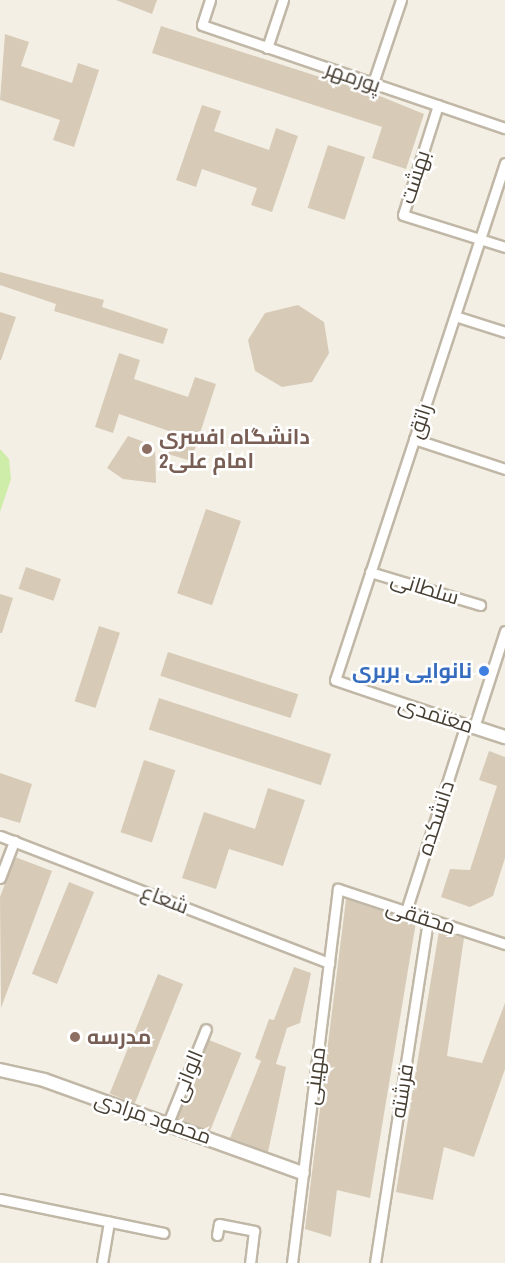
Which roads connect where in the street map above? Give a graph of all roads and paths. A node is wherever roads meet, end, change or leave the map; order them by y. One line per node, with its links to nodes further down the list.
1 (210, 0): 4 (street, پورمهر)
2 (283, 0): 4 (street)
3 (401, 0): 5 (street)
4 (267, 48): 5 (street, پورمهر)
5 (373, 83): 6 (street, پورمهر)
6 (438, 105): 7 (street, پورمهر); 9 (street, بهشت)
7 (505, 128)
8 (505, 162): 9 (street, راتق)
9 (480, 239): 10 (street, بهشت); 11 (street, راتق)
10 (505, 247)
11 (455, 316): 12 (street); 13 (street, راتق)
12 (505, 332)
13 (414, 439): 14 (street); 15 (street, راتق)
14 (505, 470)
15 (370, 572): 16 (street, سلطانی); 18 (street, راتق)
16 (480, 605)
17 (505, 631): 19 (street, دانشکده)
18 (335, 680): 19 (street, معتمدی)
19 (470, 726): 20 (street, معتمدی); 25 (street, دانشکده)
20 (505, 737)
21 (0, 836): 22 (street, شعاع)
22 (14, 841): 23 (street); 28 (street, شعاع)
23 (0, 878)
24 (338, 889): 25 (street, محققی); 28 (street, مهینی)
25 (406, 911): 26 (street, محققی)
26 (428, 919): 27 (street, محققی); 40 (street, فرشته)
27 (505, 944)
28 (329, 963): 32 (street, مهینی)
29 (206, 1029): 31 (street, الوانی)
30 (0, 1070): 31 (street, محمود مرادی)
31 (168, 1123): 32 (street, محمود مرادی)
32 (303, 1173): 39 (street, مهینی)
33 (0, 1199): 34 (street)
34 (109, 1221): 35 (street); 37 (street)
35 (164, 1233)
36 (217, 1235): 38 (street)
37 (102, 1263)
38 (250, 1263)
39 (292, 1263)
40 (375, 1263)

